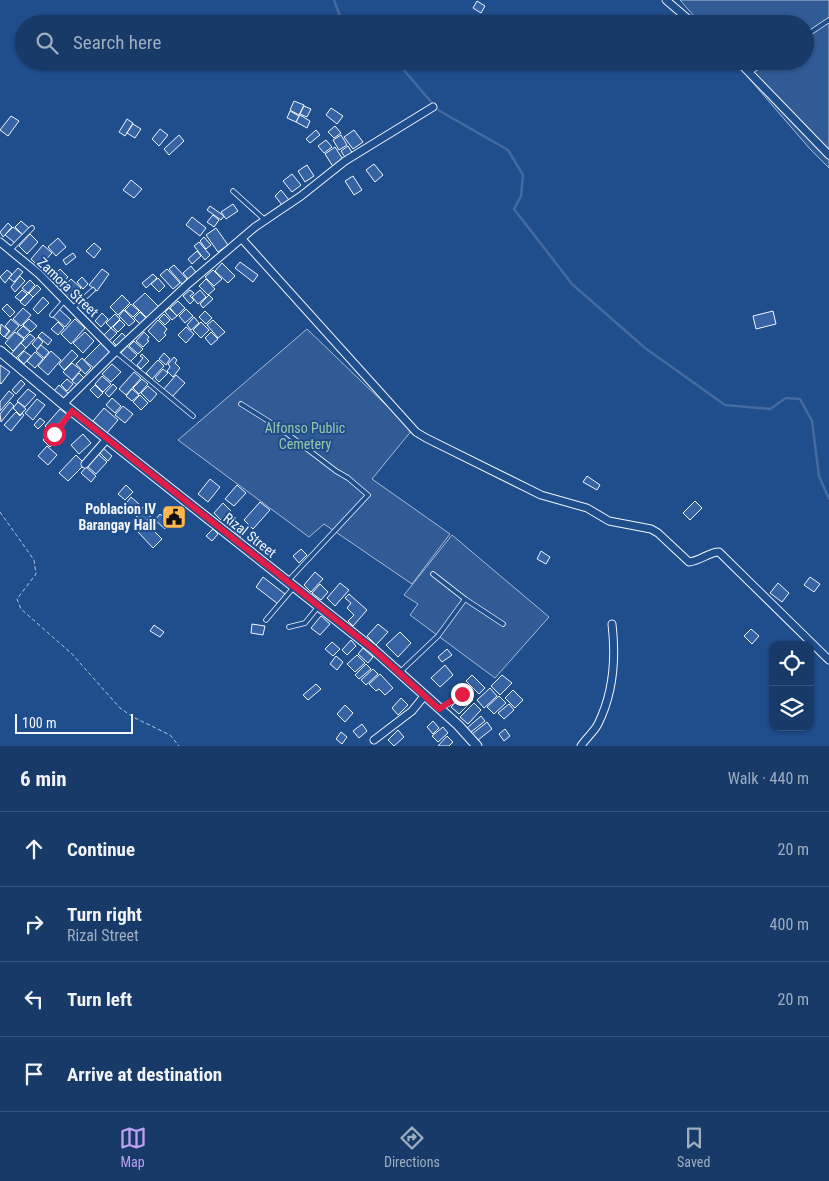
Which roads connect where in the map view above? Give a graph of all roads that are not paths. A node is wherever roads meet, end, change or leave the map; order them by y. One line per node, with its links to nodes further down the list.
1 (666, 0): 2 (street)
2 (684, 15)
3 (829, 20): 4 (lane)
4 (814, 30)
5 (746, 70): 7 (street)
6 (753, 70): 7 (lane)
7 (748, 73): 9 (street)
8 (433, 107): 11 (street)
9 (829, 155)
10 (233, 191): 11 (lane)
11 (266, 221): 13 (street)
12 (32, 228): 15 (lane)
13 (242, 239): 21 (street); 37 (street)
14 (0, 242): 15 (street, Zamora Street)
15 (10, 250): 17 (street, Zamora Street)
16 (94, 290): 18 (lane)
17 (65, 300): 18 (street, Zamora Street); 19 (lane)
18 (73, 308): 21 (street, Zamora Street)
19 (52, 314)
20 (0, 351): 22 (street, Rizal Street)
21 (115, 352): 22 (street); 25 (lane)
22 (63, 404): 24 (street, Rizal Street)
23 (241, 404): 30 (lane)
24 (72, 411): 26 (lane); 27 (street, Rizal Street)
25 (193, 416)
26 (54, 434)
27 (107, 439): 28 (street); 30 (street, Rizal Street)
28 (85, 464)
29 (433, 574): 31 (lane)
30 (290, 585): 32 (street, Rizal Street); 33 (lane)
31 (465, 599): 34 (lane); 38 (lane)
32 (319, 606): 36 (lane); 38 (street, Rizal Street)
33 (266, 620)
34 (503, 624)
35 (612, 624): 44 (street)
36 (290, 627)
37 (829, 660)
38 (399, 672): 40 (street, Rizal Street)
39 (468, 689): 41 (lane)
40 (425, 695): 41 (street, Rizal Street); 42 (street)
41 (439, 709): 43 (street, Rizal Street)
42 (374, 740)
43 (477, 746)
44 (581, 746)

